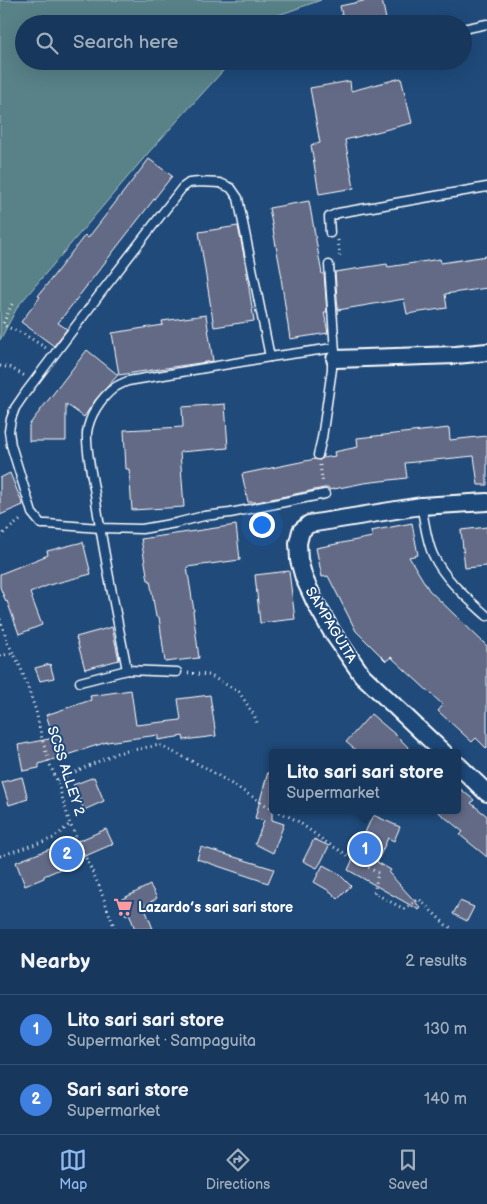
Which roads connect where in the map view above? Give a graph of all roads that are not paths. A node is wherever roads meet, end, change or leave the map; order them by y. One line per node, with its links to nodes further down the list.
1 (487, 24): 2 (lane)
2 (472, 27)
3 (487, 187): 4 (lane)
4 (334, 234)
5 (329, 265): 7 (lane)
6 (487, 352): 7 (street)
7 (334, 353): 8 (lane); 9 (lane)
8 (270, 357): 13 (lane); 13 (lane)
9 (318, 455)
10 (325, 494): 13 (lane)
11 (487, 502): 12 (street, SAMPAGUITA)
12 (421, 506): 14 (lane); 18 (street, SAMPAGUITA)
13 (100, 528): 15 (lane)
14 (487, 616)
15 (127, 670): 16 (lane); 17 (lane)
16 (177, 672)
17 (80, 682)
18 (440, 749)
19 (461, 768): 20 (street)
20 (487, 793)

